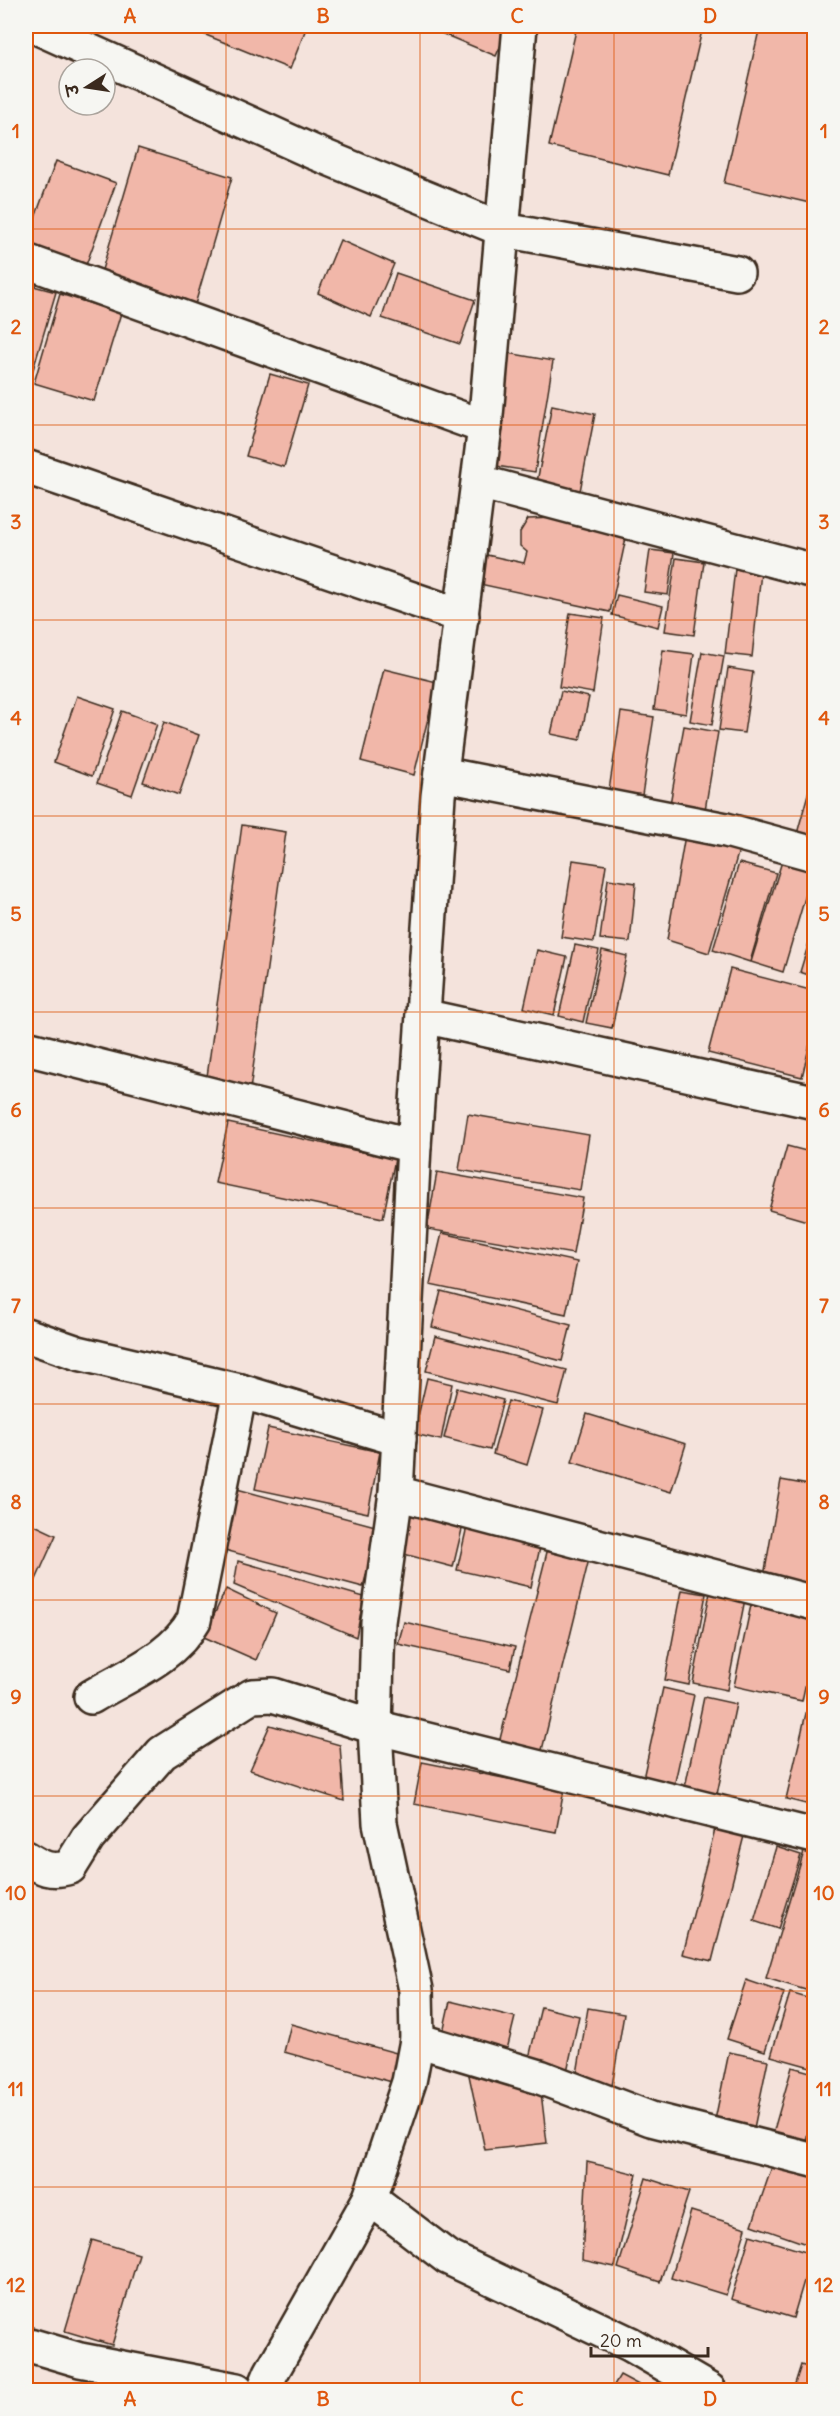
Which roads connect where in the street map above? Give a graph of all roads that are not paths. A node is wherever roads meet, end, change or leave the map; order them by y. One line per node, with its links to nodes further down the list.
1 (34, 26): 3 (street)
2 (520, 26): 3 (street)
3 (504, 230): 5 (street); 6 (street)
4 (26, 261): 6 (street)
5 (737, 273)
6 (486, 427): 8 (street)
7 (26, 467): 10 (street)
8 (479, 482): 9 (street); 10 (street)
9 (814, 571)
10 (462, 616): 11 (street)
11 (441, 774): 12 (street); 13 (street)
12 (814, 854)
13 (423, 1016): 15 (street); 16 (street)
14 (26, 1048): 16 (street)
15 (814, 1102)
16 (414, 1146): 19 (street)
17 (26, 1335): 18 (street)
18 (240, 1390): 19 (street); 22 (street)
19 (399, 1438): 20 (street)
20 (396, 1493): 21 (street); 23 (street)
21 (814, 1603)
22 (91, 1697)
23 (375, 1726): 24 (street); 25 (street); 26 (street)
24 (814, 1836)
25 (26, 1858)
26 (417, 2040): 27 (street); 28 (street)
27 (814, 2160)
28 (370, 2198): 31 (street); 32 (street)
29 (26, 2344): 30 (street)
30 (237, 2391)
31 (264, 2391)
32 (709, 2391)

